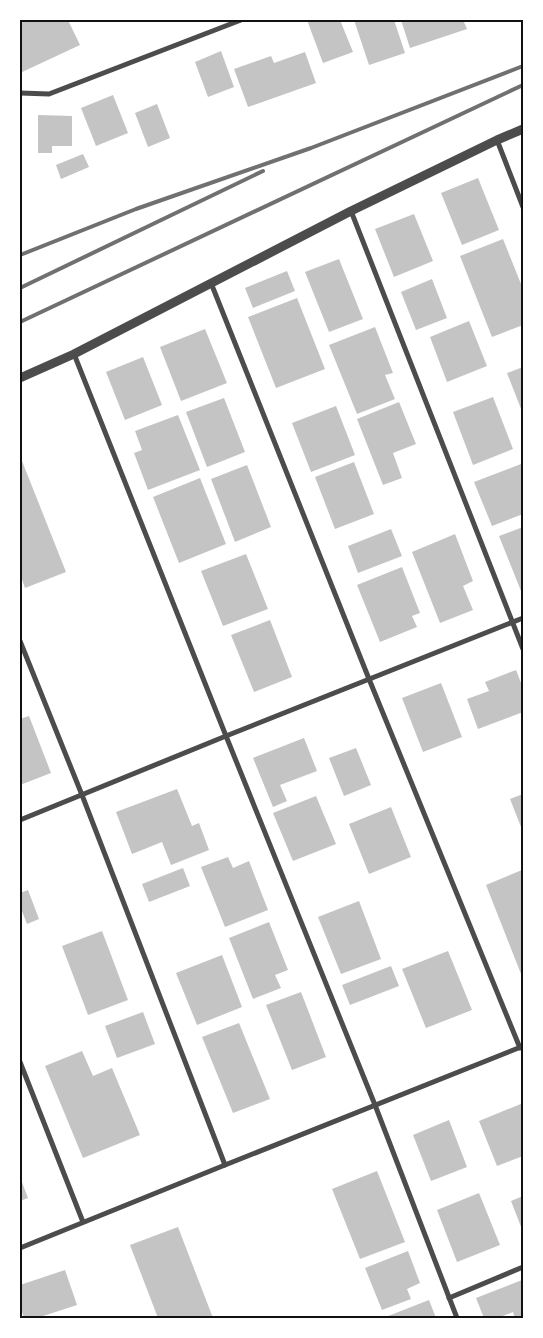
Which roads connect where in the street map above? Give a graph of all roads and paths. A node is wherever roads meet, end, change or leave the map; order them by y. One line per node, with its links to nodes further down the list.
1 (241, 20): 2 (street)
2 (20, 93)
3 (523, 129): 4 (street)
4 (497, 140): 5 (street); 6 (street)
5 (523, 207)
6 (351, 211): 7 (street); 11 (street)
7 (211, 283): 8 (street); 14 (street)
8 (74, 354): 9 (street); 15 (street)
9 (20, 378)
10 (523, 618): 11 (street)
11 (512, 622): 13 (street); 14 (street)
12 (20, 641): 16 (street)
13 (523, 649)
14 (369, 679): 15 (street); 18 (street)
15 (226, 736): 16 (street); 20 (street)
16 (82, 795): 17 (street); 21 (street)
17 (20, 820)
18 (521, 1047): 20 (street)
19 (20, 1062): 22 (street)
20 (375, 1105): 21 (street); 25 (street)
21 (225, 1165): 22 (street)
22 (83, 1222): 23 (street)
23 (20, 1248)
24 (523, 1267): 25 (street)
25 (449, 1298): 26 (street)
26 (457, 1318)

